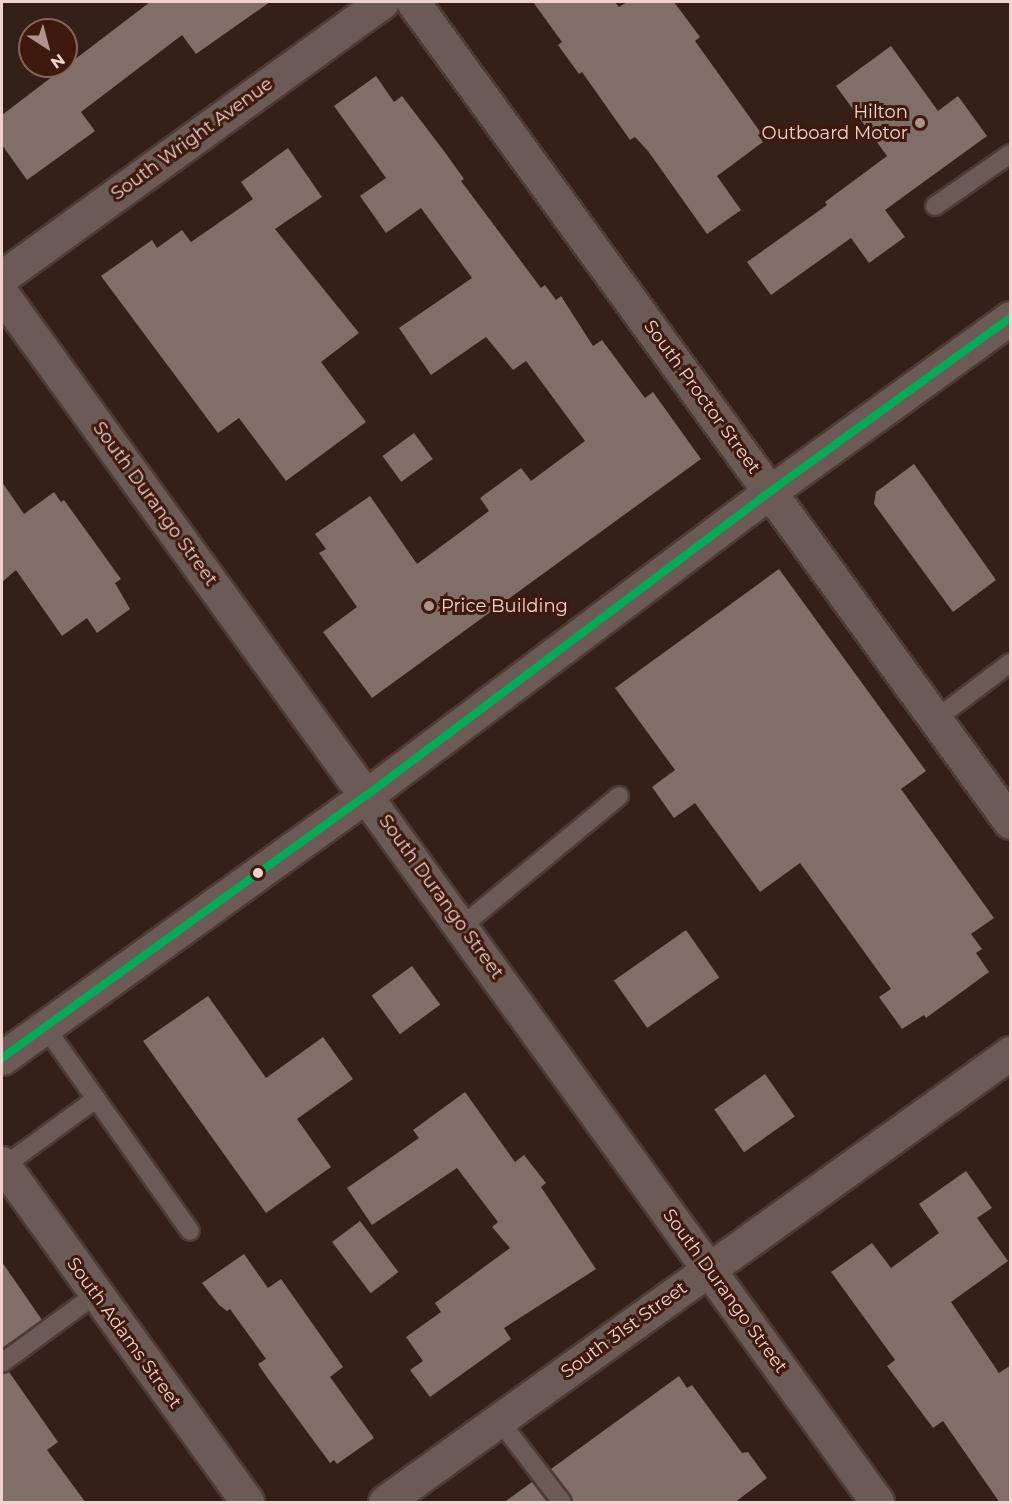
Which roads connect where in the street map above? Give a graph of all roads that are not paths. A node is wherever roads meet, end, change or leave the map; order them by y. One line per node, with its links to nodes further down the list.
1 (382, 2): 5 (street, South Wright Avenue)
2 (413, 2): 8 (street, South Proctor Street)
3 (1011, 154): 4 (lane)
4 (935, 206)
5 (2, 277)
6 (2, 294): 11 (street, South Durango Street)
7 (1011, 318): 8 (street)
8 (771, 491): 10 (street, South Proctor Street); 11 (street)
9 (1011, 663): 10 (lane)
10 (936, 719): 13 (street, South Proctor Street)
11 (367, 795): 14 (street, South Durango Street); 15 (street)
12 (619, 796): 14 (lane)
13 (1011, 822)
14 (462, 926): 21 (street, South Durango Street)
15 (45, 1027): 17 (street); 18 (lane)
16 (1011, 1053): 21 (street, South 31st Street)
17 (2, 1058)
18 (96, 1099): 19 (lane); 20 (lane)
19 (3, 1164): 22 (street, South Adams Street)
20 (190, 1231)
21 (710, 1269): 24 (street, South 31st Street); 28 (street, South Durango Street)
22 (96, 1294): 23 (lane); 25 (street, South Adams Street)
23 (2, 1363)
24 (499, 1420): 26 (street, South 31st Street); 27 (lane)
25 (247, 1503)
26 (385, 1503)
27 (562, 1503)
28 (877, 1503)

